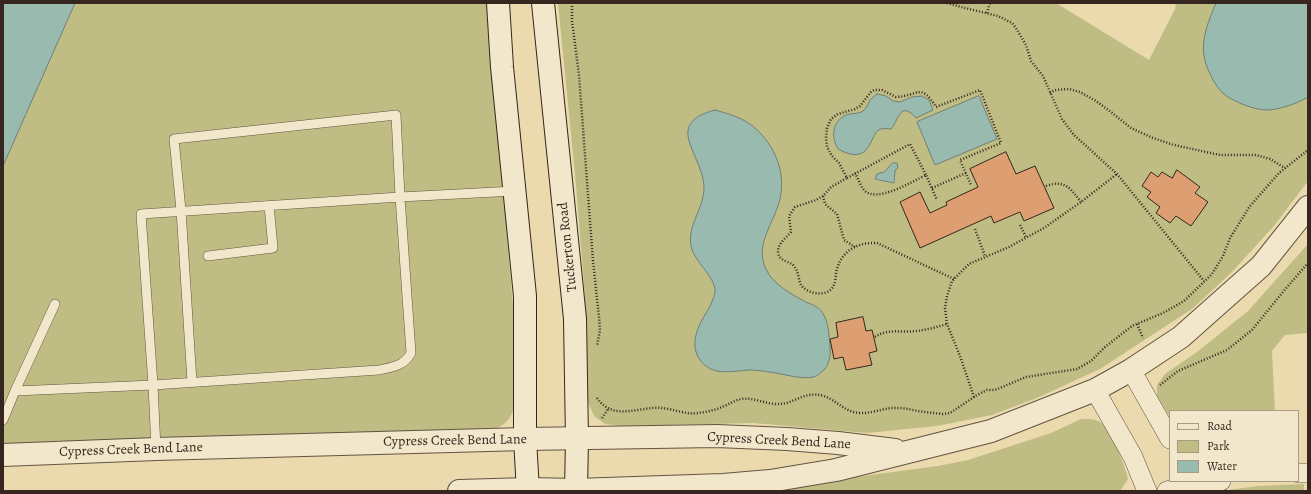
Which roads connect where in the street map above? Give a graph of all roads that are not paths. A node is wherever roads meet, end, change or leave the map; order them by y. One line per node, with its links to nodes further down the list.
1 (498, 3): 3 (street)
2 (543, 3): 18 (street, Tuckerton Road)
3 (515, 191): 4 (lane); 17 (street)
4 (400, 197): 5 (lane); 7 (lane); 11 (lane)
5 (269, 205): 7 (lane); 8 (lane)
6 (1308, 207): 10 (street, Cypress Creek Bend Lane)
7 (181, 210): 11 (lane); 12 (lane)
8 (208, 256)
9 (55, 304): 13 (lane)
10 (1131, 370): 14 (street, Cypress Creek Bend Lane); 16 (street)
11 (192, 382): 12 (lane)
12 (153, 385): 13 (lane); 19 (lane)
13 (15, 390): 15 (lane)
14 (1095, 390): 20 (street, Cypress Creek Bend Lane); 27 (street)
15 (3, 420)
16 (1169, 436)
17 (525, 439): 18 (street, Cypress Creek Bend Lane); 19 (street, Cypress Creek Bend Lane); 24 (street)
18 (577, 439): 20 (street, Cypress Creek Bend Lane); 25 (street, Tuckerton Road)
19 (156, 449): 21 (street, Cypress Creek Bend Lane)
20 (907, 451): 25 (street, Cypress Creek Bend Lane)
21 (3, 455)
22 (1204, 482): 23 (street)
23 (1188, 483): 28 (street)
24 (528, 490): 25 (street, Cypress Creek Bend Lane); 26 (street, Cypress Creek Bend Lane)
25 (576, 490)
26 (459, 491)
27 (1147, 491)
28 (1167, 491)

